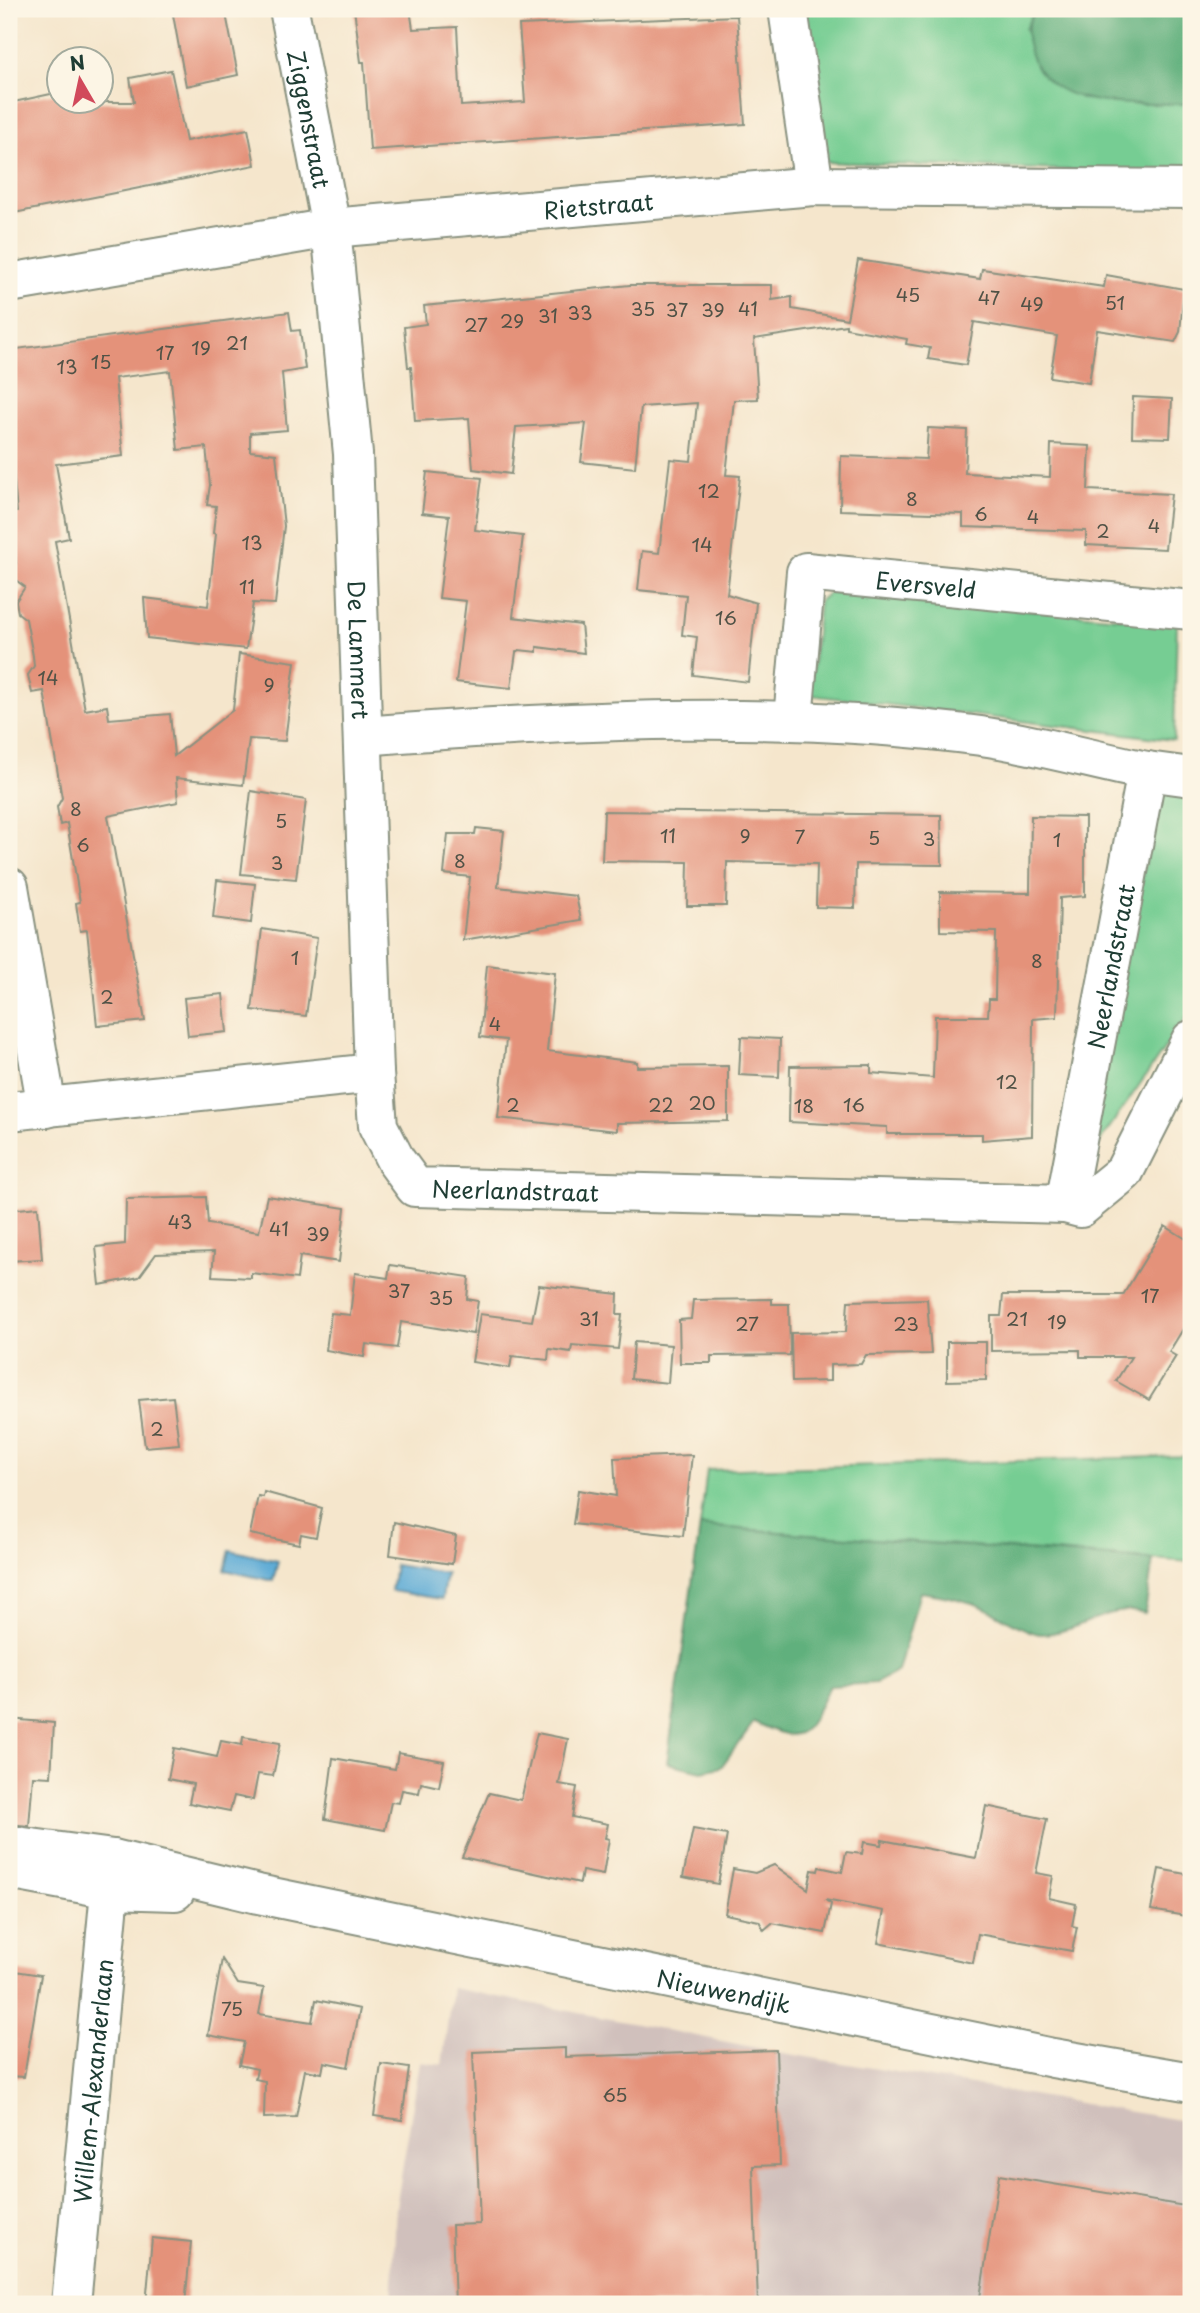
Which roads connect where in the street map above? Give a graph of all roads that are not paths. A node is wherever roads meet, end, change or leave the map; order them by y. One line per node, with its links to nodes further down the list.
1 (289, 9): 5 (street, Ziggenstraat)
2 (788, 9): 3 (street)
3 (814, 186): 4 (street, Rietstraat); 5 (street, Rietstraat)
4 (1191, 189)
5 (331, 228): 6 (street, Rietstraat); 9 (street, De Lammert)
6 (9, 284)
7 (1191, 610): 8 (street, Eversveld)
8 (793, 719): 9 (street); 10 (street)
9 (363, 736): 14 (street, De Lammert)
10 (1147, 771): 11 (street); 17 (street, Neerlandstraat)
11 (1191, 778)
12 (9, 887): 15 (street)
13 (1191, 1040): 17 (street, Neerlandstraat)
14 (374, 1073): 15 (street); 17 (street, Neerlandstraat)
15 (47, 1108): 16 (street)
16 (9, 1111)
17 (1065, 1204)
18 (9, 1845): 20 (street)
19 (9, 1870): 20 (street)
20 (112, 1874): 21 (street, Nieuwendijk); 22 (street, Willem-Alexanderlaan)
21 (1191, 2082)
22 (71, 2304)

